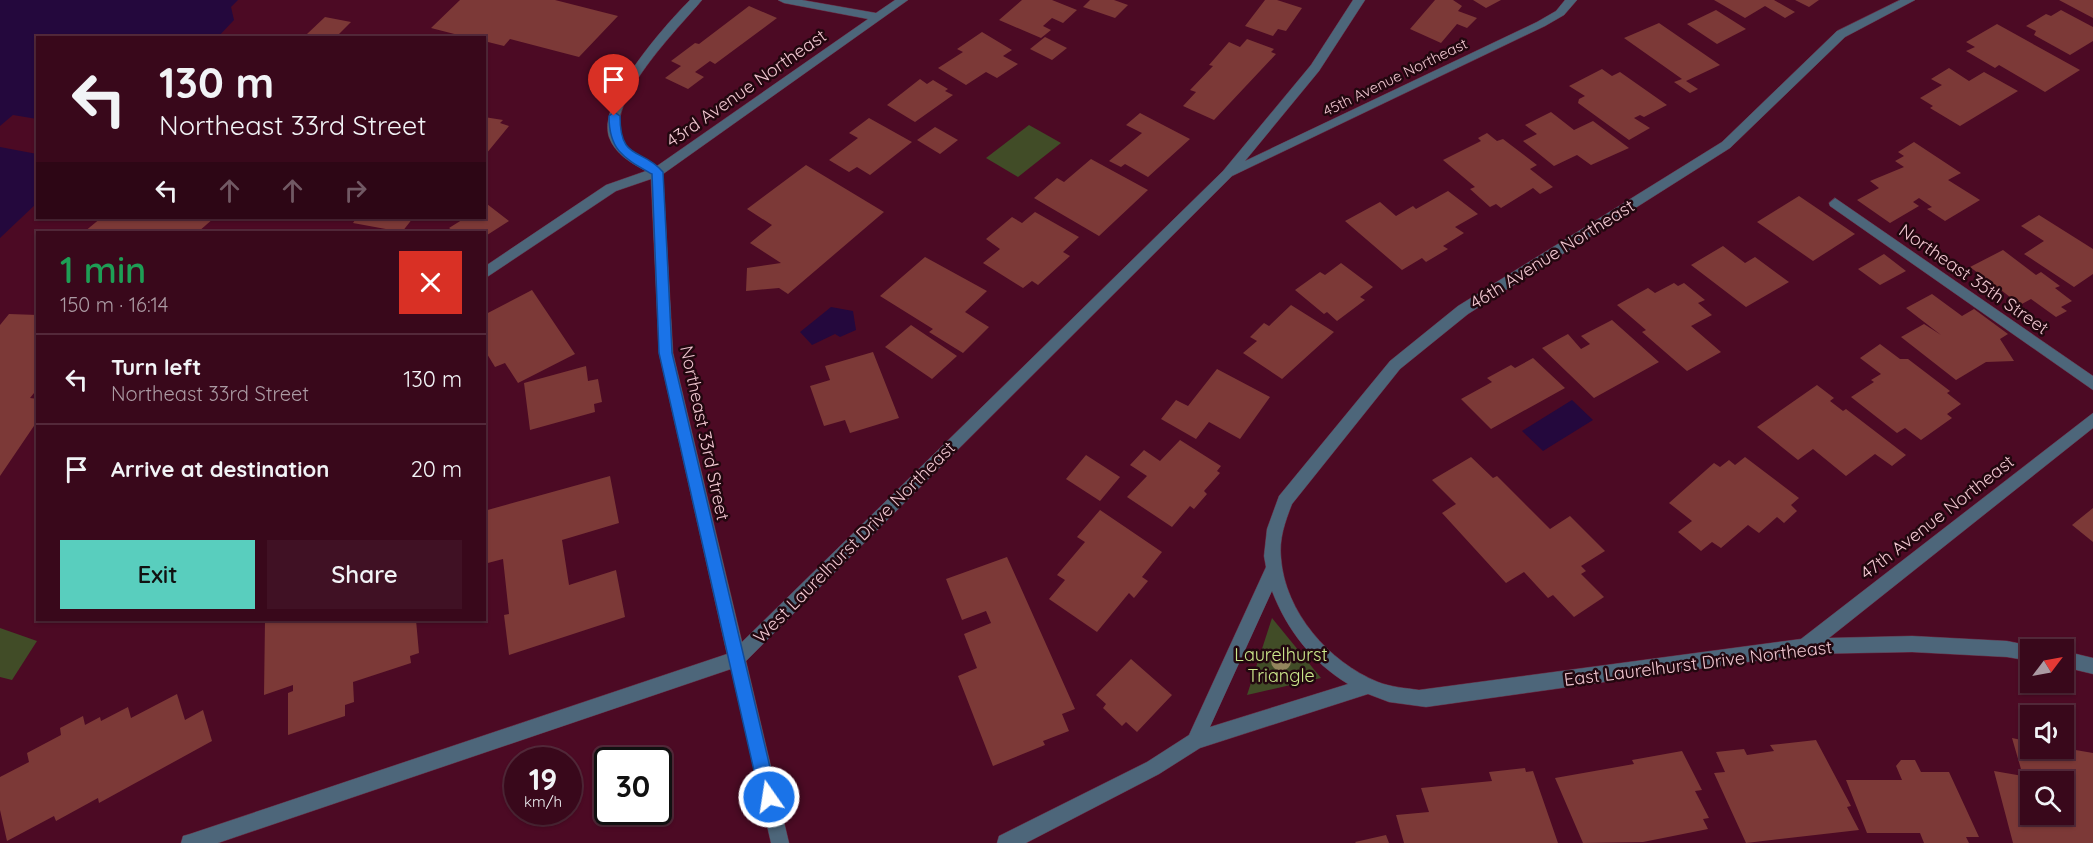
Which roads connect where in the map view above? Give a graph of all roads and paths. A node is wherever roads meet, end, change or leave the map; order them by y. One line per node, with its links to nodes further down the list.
1 (696, 0): 8 (street)
2 (784, 0): 7 (street)
3 (902, 0): 7 (street, 43rd Avenue Northeast)
4 (1359, 0): 9 (street, West Laurelhurst Drive Northeast)
5 (1571, 0): 9 (street, 45th Avenue Northeast)
6 (1909, 0): 14 (street, 46th Avenue Northeast)
7 (877, 17): 8 (street, 43rd Avenue Northeast)
8 (657, 172): 11 (street, 43rd Avenue Northeast); 18 (street, Northeast 33rd Street)
9 (1227, 174): 18 (street, West Laurelhurst Drive Northeast)
10 (1835, 203): 12 (street, Northeast 35th Street)
11 (486, 273)
12 (2093, 384)
13 (2093, 419): 16 (street, 47th Avenue Northeast)
14 (1272, 573): 15 (street, 46th Avenue Northeast); 22 (street, 46th Avenue Northeast)
15 (1302, 635): 21 (street, East Laurelhurst Drive Northeast)
16 (1805, 646): 17 (street, East Laurelhurst Drive Northeast); 21 (street, East Laurelhurst Drive Northeast)
17 (2020, 651)
18 (736, 659): 23 (street, West Laurelhurst Drive Northeast); 24 (street, Northeast 33rd Street)
19 (2074, 661): 20 (street)
20 (2093, 666)
21 (1368, 686): 22 (street)
22 (1195, 741): 25 (street)
23 (190, 843)
24 (780, 843)
25 (1006, 843)

